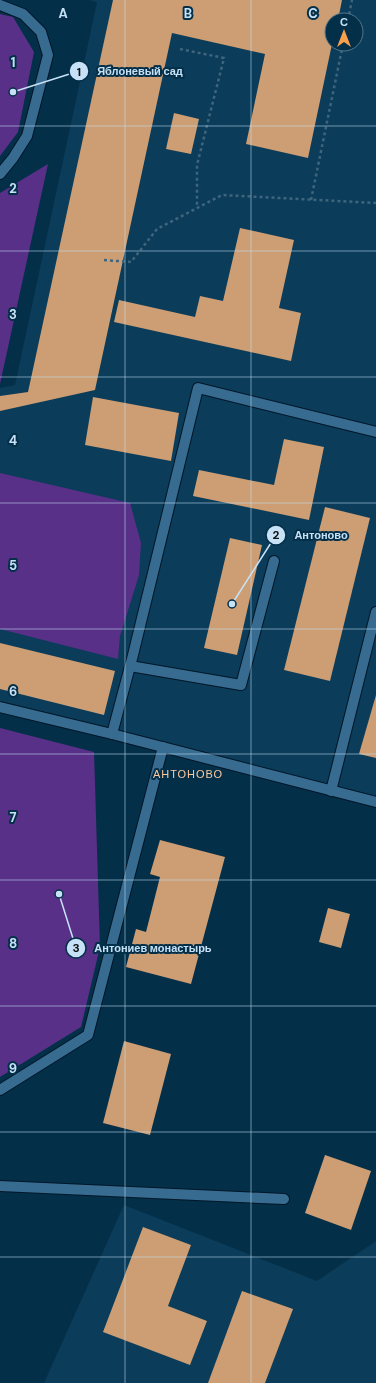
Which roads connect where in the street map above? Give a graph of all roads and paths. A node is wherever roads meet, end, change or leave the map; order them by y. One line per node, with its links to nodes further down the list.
1 (352, 0): 3 (path)
2 (0, 5): 6 (lane)
3 (350, 12)
4 (180, 49): 9 (path)
5 (341, 52): 7 (path)
6 (0, 174)
7 (311, 200): 8 (path); 9 (path)
8 (376, 203)
9 (197, 208): 10 (path)
10 (104, 260)
11 (376, 432): 14 (lane)
12 (274, 561): 14 (lane)
13 (376, 612): 18 (lane)
14 (130, 666): 16 (lane)
15 (0, 707): 16 (lane)
16 (112, 734): 17 (lane)
17 (163, 748): 18 (lane); 20 (lane)
18 (331, 791): 19 (lane)
19 (376, 802)
20 (0, 1090)
21 (0, 1186): 22 (lane)
22 (284, 1199)

